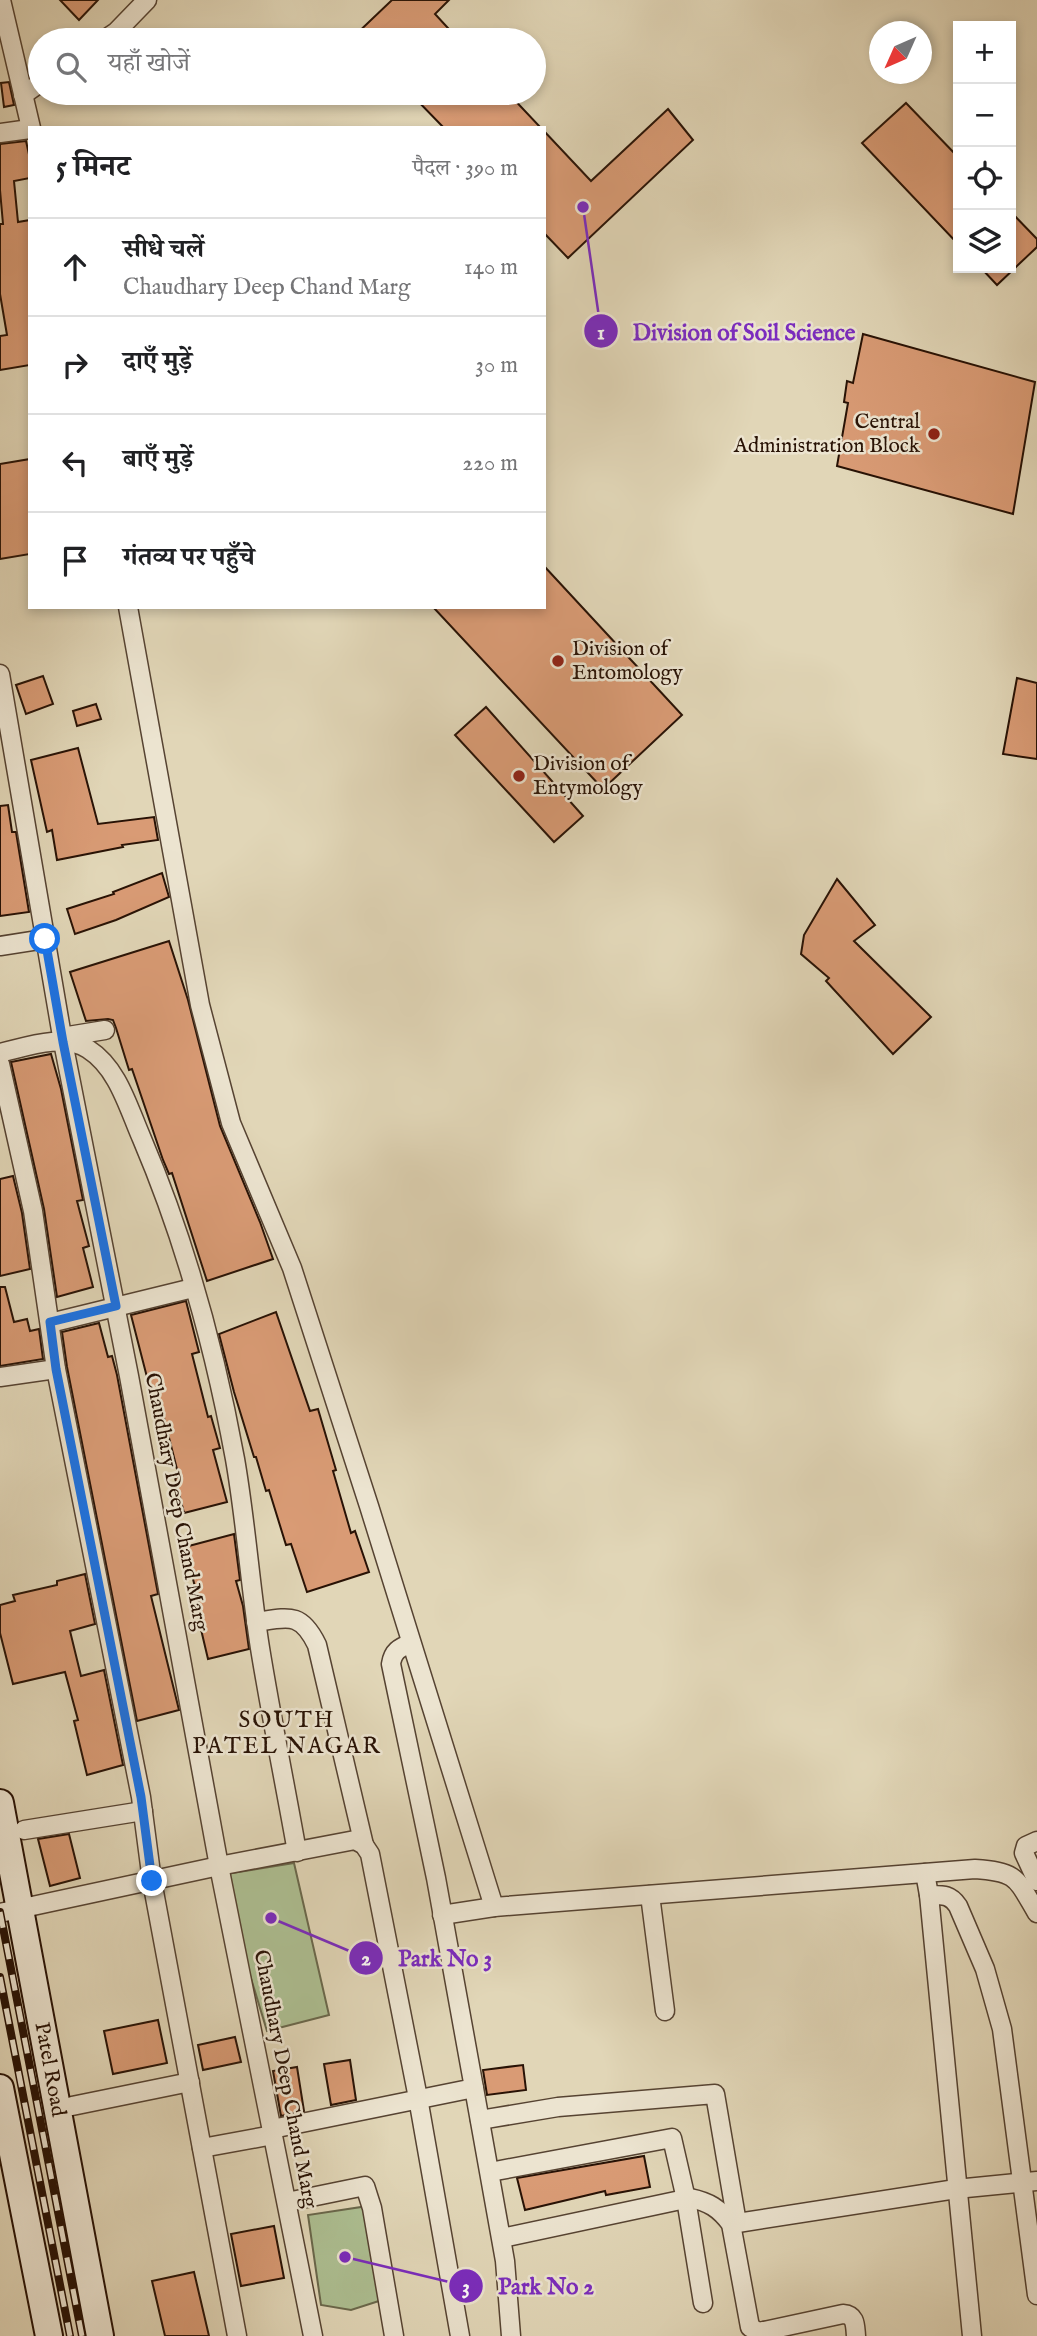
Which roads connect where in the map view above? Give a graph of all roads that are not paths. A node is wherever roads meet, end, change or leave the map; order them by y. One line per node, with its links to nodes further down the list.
1 (1, 0): 4 (street)
2 (146, 0): 3 (street)
3 (120, 28)
4 (5, 36): 6 (street)
5 (28, 91): 6 (street)
6 (23, 95): 7 (street)
7 (30, 126)
8 (28, 128): 9 (street)
9 (0, 133)
10 (128, 609): 25 (street)
11 (0, 674): 12 (street, Chaudhary Deep Chand Marg)
12 (3, 707): 13 (street, Chaudhary Deep Chand Marg)
13 (45, 939): 14 (street); 16 (street, Chaudhary Deep Chand Marg)
14 (0, 946)
15 (105, 1030): 16 (street)
16 (63, 1040): 17 (street); 19 (street); 20 (street, Chaudhary Deep Chand Marg)
17 (0, 1053)
18 (0, 1064): 21 (street)
19 (193, 1288): 20 (street); 24 (street)
20 (116, 1306): 21 (street); 32 (street, Chaudhary Deep Chand Marg)
21 (50, 1322): 22 (street)
22 (56, 1369): 23 (street); 27 (street)
23 (0, 1377)
24 (256, 1622): 30 (street); 31 (street)
25 (411, 1643): 38 (street); 41 (street)
26 (0, 1803): 39 (main road, Patel Road)
27 (143, 1811): 28 (street); 34 (street)
28 (24, 1830)
29 (1037, 1841): 35 (street)
30 (364, 1845): 31 (street); 46 (street)
31 (297, 1852): 32 (street)
32 (219, 1866): 34 (street); 49 (street, Chaudhary Deep Chand Marg)
33 (925, 1874): 36 (street); 37 (street); 40 (street)
34 (152, 1881): 39 (street); 43 (street)
35 (1037, 1881)
36 (650, 1895): 38 (street); 42 (street)
37 (929, 1895): 52 (street); 53 (street)
38 (494, 1907): 41 (street)
39 (10, 1912): 61 (main road, Patel Road)
40 (1037, 1913)
41 (442, 1915): 45 (street)
42 (665, 2011)
43 (190, 2082): 47 (street); 50 (street)
44 (0, 2088): 62 (main road)
45 (474, 2088): 46 (street); 48 (street)
46 (418, 2098): 49 (street); 66 (street)
47 (72, 2106)
48 (480, 2120): 51 (street); 56 (street)
49 (273, 2132): 50 (street); 55 (street, Chaudhary Deep Chand Marg)
50 (202, 2148): 63 (street)
51 (490, 2172): 54 (street); 57 (street)
52 (1030, 2181): 53 (street); 58 (street)
53 (956, 2189): 56 (street); 69 (street)
54 (686, 2199): 56 (street); 57 (street); 59 (street)
55 (286, 2202): 64 (street, Chaudhary Deep Chand Marg); 65 (street)
56 (734, 2223): 60 (street)
57 (502, 2238): 67 (street)
58 (1037, 2295)
59 (703, 2303)
60 (764, 2334): 68 (street)
61 (96, 2335)
62 (49, 2336)
63 (237, 2336)
64 (313, 2336)
65 (394, 2336)
66 (460, 2336)
67 (511, 2336)
68 (856, 2336)
69 (972, 2336)

